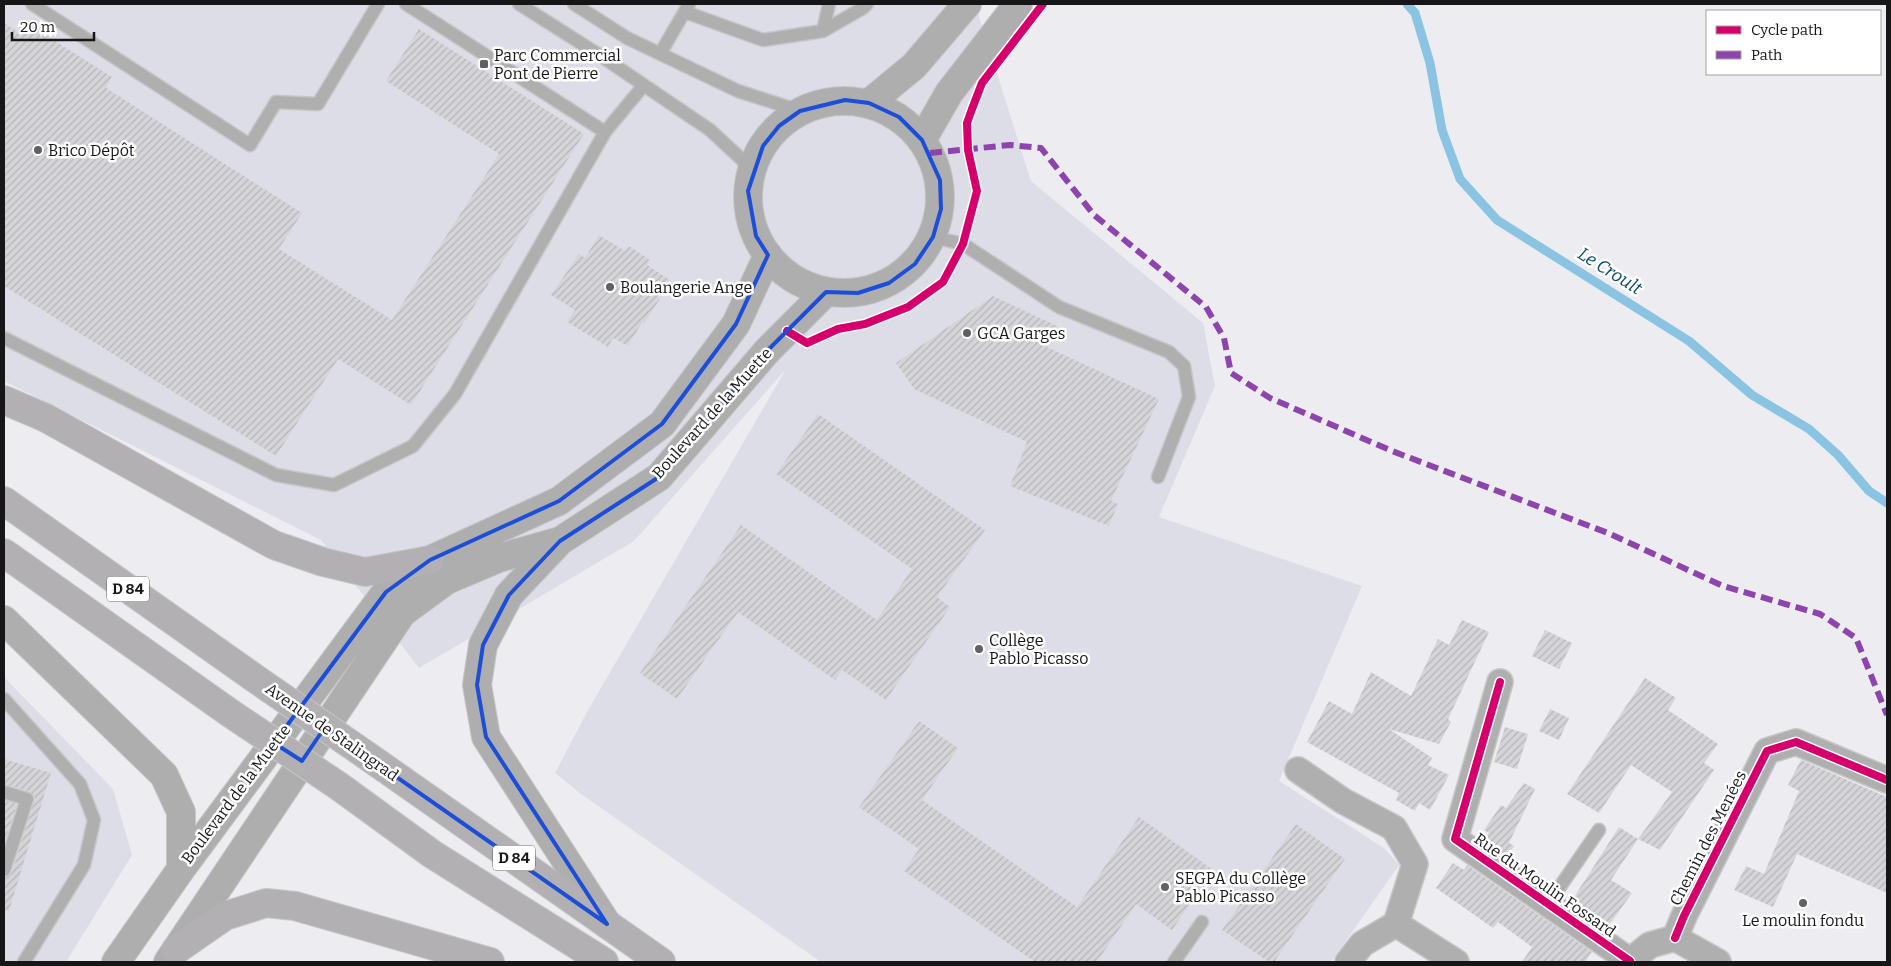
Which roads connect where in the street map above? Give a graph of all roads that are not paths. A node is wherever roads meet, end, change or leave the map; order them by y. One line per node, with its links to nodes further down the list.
1 (32, 4): 12 (lane)
2 (58, 4): 12 (lane)
3 (378, 4): 12 (lane)
4 (406, 4): 18 (lane)
5 (519, 4): 15 (lane)
6 (574, 4): 14 (lane)
7 (829, 4): 13 (lane)
8 (867, 4): 13 (lane)
9 (967, 4): 16 (main road)
10 (1018, 4): 19 (main road)
11 (687, 8): 13 (lane); 14 (lane)
12 (50, 15)
13 (823, 31)
14 (660, 54): 17 (lane)
15 (644, 85): 18 (lane); 20 (lane)
16 (869, 103): 17 (main road); 19 (main road)
17 (800, 111): 20 (main road)
18 (605, 132): 24 (lane)
19 (922, 140): 21 (main road)
20 (752, 169): 22 (main road)
21 (933, 237): 23 (main road); 26 (lane)
22 (768, 255): 23 (main road); 30 (main road, Boulevard de la Muette)
23 (826, 292): 28 (main road, Boulevard de la Muette)
24 (4, 338)
25 (4, 400): 30 (main road)
26 (1158, 477)
27 (4, 501): 42 (main road, Avenue de Stalingrad / D 84, bridge)
28 (560, 541): 42 (main road); 45 (main road, Boulevard de la Muette)
29 (4, 553): 49 (main road, D 84, bridge)
30 (430, 560): 38 (main road, Boulevard de la Muette)
31 (4, 620): 38 (main road)
32 (1500, 682): 40 (street, Rue du Moulin Fossard)
33 (4, 699): 46 (lane)
34 (1298, 770): 43 (street)
35 (1887, 780): 44 (street, Chemin des Menées)
36 (4, 792): 39 (lane)
37 (1599, 830): 40 (lane)
38 (180, 869): 47 (main road, Boulevard de la Muette)
39 (4, 870)
40 (1548, 904): 54 (street, Rue du Moulin Fossard)
41 (1202, 922): 51 (lane)
42 (607, 924): 50 (main road, Avenue de Stalingrad / D 84)
43 (1396, 924): 52 (street); 53 (street)
44 (1675, 938): 54 (street); 55 (street)
45 (172, 956): 48 (main road)
46 (24, 962)
47 (116, 962)
48 (490, 962)
49 (604, 962)
50 (661, 962)
51 (1174, 962)
52 (1348, 962)
53 (1456, 962)
54 (1629, 962)
55 (1718, 962)

